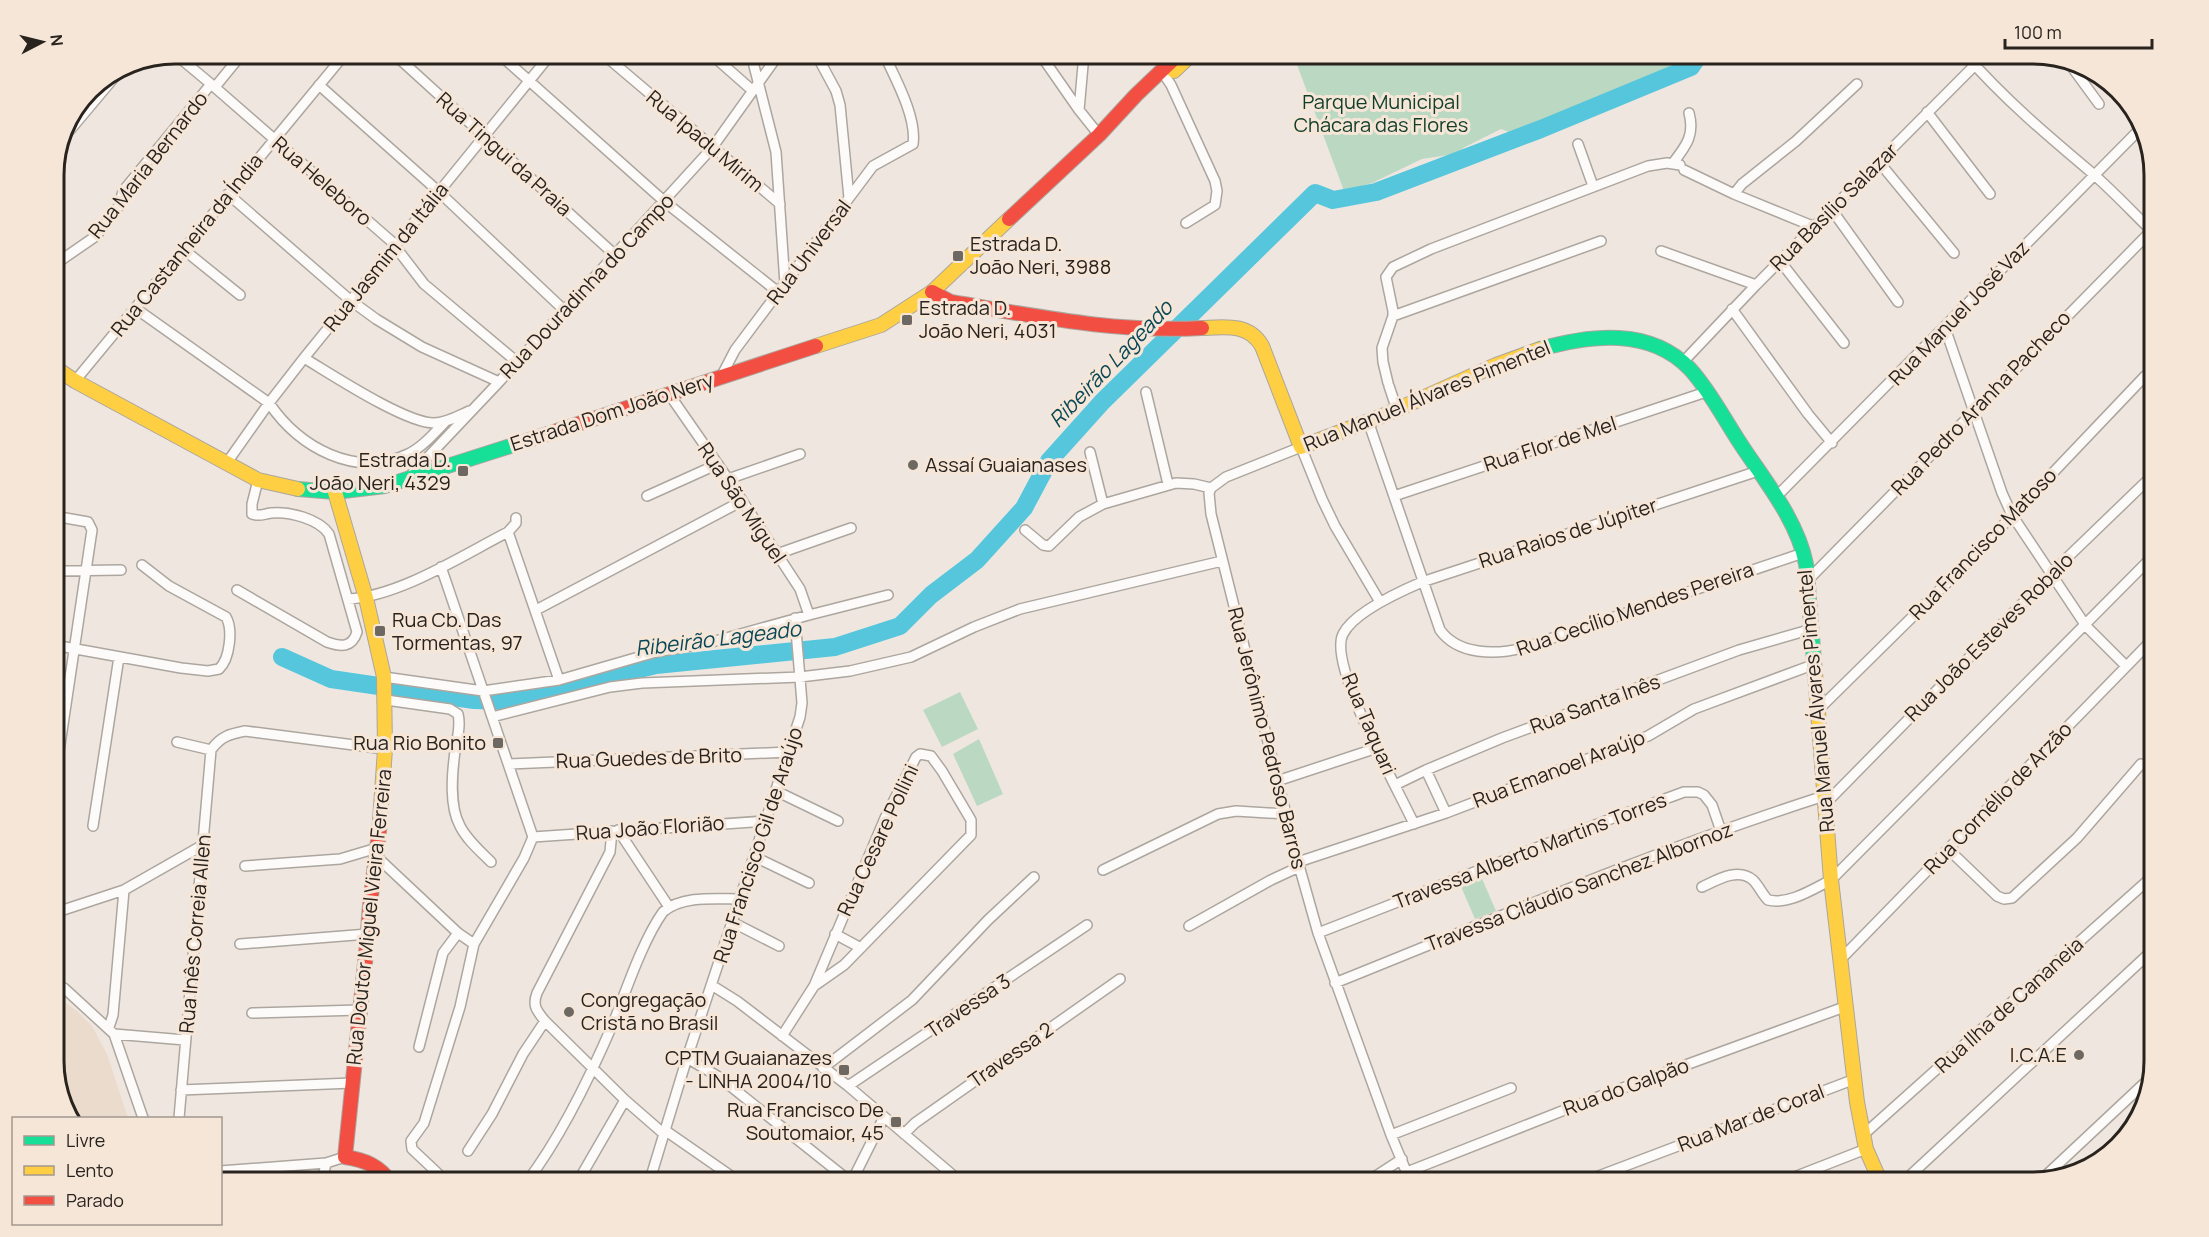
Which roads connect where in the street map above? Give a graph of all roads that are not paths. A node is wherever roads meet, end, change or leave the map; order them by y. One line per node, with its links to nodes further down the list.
1 (1171, 64): 19 (street, Estrada Dom João Nery)
2 (1177, 64): 19 (street, Estrada Dom João Nery)
3 (188, 65): 22 (street, Rua Heleboro)
4 (232, 65): 22 (street, Rua Maria Bernardo)
5 (336, 65): 23 (street, Rua Castanheira da Índia)
6 (406, 65): 32 (street, Rua Tingui da Praia)
7 (512, 65): 20 (street)
8 (542, 65): 20 (street, Rua Jasmim da Itália)
9 (615, 65): 36 (street, Rua Ipadu Mirim)
10 (726, 65): 24 (street)
11 (753, 65): 24 (street)
12 (772, 65): 24 (street, Rua Douradinha do Campo)
13 (822, 65): 45 (street)
14 (889, 65): 45 (street, Rua Universal)
15 (1047, 65): 27 (street)
16 (1082, 65): 27 (street)
17 (1975, 65): 28 (street, Rua Basílio Salazar); 39 (street)
18 (2076, 73): 26 (street)
19 (1164, 74): 33 (street, Estrada Dom João Nery); 50 (street)
20 (530, 80): 32 (street, Rua Jasmim da Itália); 46 (street)
21 (1857, 84): 43 (street)
22 (213, 85): 34 (street, Rua Heleboro); 59 (street, Rua Maria Bernardo)
23 (319, 85): 34 (street, Rua Castanheira da Índia); 41 (street)
24 (756, 87): 36 (street, Rua Douradinha do Campo); 47 (street)
25 (103, 92): 30 (street)
26 (2099, 104)
27 (1079, 110): 33 (street)
28 (1927, 112): 37 (street, Rua Basílio Salazar); 44 (street)
29 (1689, 113): 38 (street)
30 (80, 119)
31 (2136, 133): 39 (street, Rua Manuel José Vaz)
32 (484, 135): 41 (street, Rua Jasmim da Itália); 58 (street, Rua Tingui da Praia)
33 (1099, 135): 63 (street, Estrada Dom João Nery)
34 (274, 139): 42 (street, Rua Castanheira da Índia); 54 (street, Rua Heleboro)
35 (1578, 144): 40 (street)
36 (712, 148): 46 (street, Rua Douradinha do Campo); 47 (street, Rua Ipadu Mirim)
37 (1879, 162): 48 (street, Rua Basílio Salazar); 57 (street)
38 (1679, 166): 40 (street); 43 (street)
39 (2094, 175): 49 (street); 71 (street, Rua Manuel José Vaz)
40 (1593, 186): 70 (street)
41 (438, 191): 54 (street, Rua Jasmim da Itália); 69 (street)
42 (228, 194): 55 (street, Rua Castanheira da Índia); 65 (street)
43 (1734, 194): 51 (street)
44 (1990, 194)
45 (849, 198): 62 (street, Rua Universal)
46 (665, 202): 58 (street, Rua Douradinha do Campo); 62 (street)
47 (780, 204): 62 (street)
48 (1832, 210): 51 (street, Rua Basílio Salazar); 66 (street)
49 (2144, 221)
50 (1186, 223)
51 (1815, 226): 60 (street, Rua Basílio Salazar)
52 (2144, 240): 87 (street, Rua Pedro Aranha Pacheco)
53 (1601, 241): 70 (street)
54 (395, 246): 65 (street, Rua Jasmim da Itália); 74 (street, Rua Heleboro)
55 (183, 249): 64 (street); 67 (street, Rua Castanheira da Índia)
56 (1660, 251): 61 (street)
57 (1954, 253)
58 (615, 254): 69 (street, Rua Douradinha do Campo)
59 (65, 257)
60 (1780, 261): 61 (street, Rua Basílio Salazar); 72 (street)
61 (1756, 285): 68 (street, Rua Basílio Salazar)
62 (782, 288): 77 (street, Rua Universal)
63 (932, 292): 77 (street, Estrada Dom João Nery); 91 (street)
64 (240, 295)
65 (350, 300): 73 (street, Rua Jasmim da Itália); 80 (street)
66 (1898, 302)
67 (135, 308): 79 (street, Rua Castanheira da Índia); 84 (street)
68 (1732, 309): 75 (street, Rua Basílio Salazar); 90 (street)
69 (564, 310): 74 (street, Rua Douradinha do Campo)
70 (1393, 316): 86 (street)
71 (1945, 328): 87 (street); 90 (street, Rua Manuel José Vaz)
72 (1844, 344)
73 (304, 358): 84 (street, Rua Jasmim da Itália); 88 (street)
74 (517, 362): 80 (street, Rua Douradinha do Campo)
75 (1683, 362): 82 (street, Rua Manuel Álvares Pimentel); 86 (street, Rua Manuel Álvares Pimentel)
76 (65, 374): 79 (street, Estrada Dom João Nery)
77 (721, 376): 83 (street, Estrada Dom João Nery)
78 (2144, 377): 109 (street, Rua Francisco Matoso)
79 (75, 381): 94 (street, Estrada Dom João Nery)
80 (499, 382): 85 (street, Rua Douradinha do Campo)
81 (1146, 392): 100 (street)
82 (1706, 392): 96 (street, Rua Manuel Álvares Pimentel); 105 (street, Rua Flor de Mel)
83 (669, 394): 95 (street, Rua São Miguel); 99 (street, Estrada Dom João Nery)
84 (269, 403): 88 (street); 94 (street, Rua Jasmim da Itália)
85 (472, 410): 88 (street); 99 (street, Rua Douradinha do Campo)
86 (1397, 410): 89 (street, Rua Manuel Álvares Pimentel)
87 (1973, 411): 109 (street); 125 (street, Rua Pedro Aranha Pacheco)
88 (446, 421)
89 (1368, 421): 91 (street, Rua Manuel Álvares Pimentel); 105 (street, Rua Cecílio Mendes Pereira)
90 (1832, 443): 106 (street, Rua Manuel José Vaz)
91 (1301, 447): 102 (street, Rua Manuel Álvares Pimentel); 131 (street)
92 (1090, 452): 108 (street)
93 (800, 454): 97 (street)
94 (226, 464): 98 (street, Estrada Dom João Nery)
95 (718, 464): 97 (street, Rua São Miguel); 104 (street)
96 (1758, 471): 106 (street, Rua Manuel Álvares Pimentel); 126 (street, Rua Raios de Júpiter)
97 (728, 479): 107 (street, Rua São Miguel)
98 (258, 480): 103 (street, Estrada Dom João Nery); 130 (street)
99 (405, 481): 103 (street, Estrada Dom João Nery)
100 (1168, 484): 102 (street); 108 (street)
101 (2144, 484): 124 (street, Rua João Esteves Robalo)
102 (1211, 488): 117 (street, Rua Jerônimo Pedroso Barros)
103 (334, 492): 129 (street, Rua Doutor Miguel Vieira Ferreira)
104 (647, 496)
105 (1394, 496): 126 (street, Rua Cecílio Mendes Pereira)
106 (1776, 498): 115 (street, Rua Manuel Álvares Pimentel)
107 (742, 501): 116 (street, Rua São Miguel); 132 (street)
108 (1102, 504): 113 (street)
109 (2012, 515): 124 (street); 148 (street, Rua Francisco Matoso)
110 (65, 518): 121 (street)
111 (516, 518): 114 (street)
112 (850, 528): 116 (street)
113 (1025, 530)
114 (508, 532): 120 (street); 132 (street)
115 (1803, 553): 125 (street, Rua Manuel Álvares Pimentel); 126 (street, Rua Cecílio Mendes Pereira)
116 (777, 554): 133 (street, Rua São Miguel)
117 (1222, 561): 144 (street); 159 (street, Rua Jerônimo Pedroso Barros)
118 (142, 565): 140 (street)
119 (2144, 565): 135 (street)
120 (441, 567): 129 (street); 146 (street)
121 (87, 570): 122 (street); 123 (street); 139 (street)
122 (121, 570)
123 (65, 571)
124 (2051, 574): 135 (street); 162 (street, Rua João Esteves Robalo)
125 (1808, 580): 136 (street, Rua Manuel Álvares Pimentel)
126 (1422, 582): 131 (street, Rua Raios de Júpiter)
127 (237, 590): 130 (street)
128 (888, 595): 133 (street)
129 (366, 598): 130 (street); 143 (street, Rua Doutor Miguel Vieira Ferreira)
130 (348, 599)
131 (1380, 602): 153 (street, Rua Taquari)
132 (536, 610): 145 (street)
133 (809, 615): 134 (street)
134 (795, 618): 144 (street, Rua Francisco Gil de Araújo); 145 (street)
135 (2086, 626): 142 (street); 181 (street)
136 (1812, 629): 141 (street, Rua Manuel Álvares Pimentel); 158 (street, Rua Santa Inês)
137 (65, 647): 139 (street)
138 (2144, 648): 142 (street, Rua Cornélio de Arzão)
139 (76, 649): 140 (street); 150 (street)
140 (119, 657): 168 (street)
141 (1815, 664): 148 (street, Rua Manuel Álvares Pimentel); 163 (street, Rua Emanoel Araújo)
142 (2126, 666): 173 (street, Rua Cornélio de Arzão)
143 (384, 677): 146 (street); 147 (street, Rua Doutor Miguel Vieira Ferreira)
144 (800, 677): 149 (street); 155 (street, Rua Francisco Gil de Araújo)
145 (560, 680): 146 (street)
146 (484, 694): 149 (street)
147 (386, 700): 152 (street, Rua Doutor Miguel Vieira Ferreira); 176 (street)
148 (1818, 710): 162 (street, Rua Manuel Álvares Pimentel)
149 (491, 715): 156 (street)
150 (65, 717)
151 (177, 742): 154 (street)
152 (385, 748): 154 (street); 174 (street, Rua Doutor Miguel Vieira Ferreira)
153 (1377, 748): 159 (street); 160 (street, Rua Taquari)
154 (212, 750): 172 (street, Rua Inês Correia Allen)
155 (789, 752): 156 (street, Rua Guedes de Brito); 161 (street, Rua Francisco Gil de Araújo)
156 (509, 764): 171 (street)
157 (2141, 764): 173 (street)
158 (1426, 770): 160 (street, Rua Santa Inês); 163 (street)
159 (1277, 781): 164 (street, Rua Jerônimo Pedroso Barros)
160 (1395, 785): 167 (street, Rua Taquari)
161 (776, 791): 165 (street, Rua Francisco Gil de Araújo); 166 (street)
162 (1824, 800): 170 (street, Travessa Cláudio Sanchez Albornoz); 181 (street, Rua Manuel Álvares Pimentel)
163 (1446, 813): 167 (street, Rua Emanoel Araújo)
164 (1286, 814): 177 (street, Rua Jerônimo Pedroso Barros); 179 (street)
165 (766, 821): 169 (street, Rua João Florião); 175 (street, Rua Francisco Gil de Araújo)
166 (838, 821)
167 (1414, 824): 177 (street, Rua Emanoel Araújo)
168 (93, 826)
169 (615, 831): 171 (street, Rua João Florião); 187 (street); 210 (street)
170 (1721, 831): 193 (street, Travessa Alberto Martins Torres); 203 (street, Travessa Cláudio Sanchez Albornoz)
171 (533, 837): 198 (street)
172 (203, 845): 185 (street); 213 (street, Rua Inês Correia Allen)
173 (1948, 849): 200 (street, Rua Cornélio de Arzão)
174 (377, 853): 178 (street); 192 (street); 194 (street, Rua Doutor Miguel Vieira Ferreira)
175 (755, 856): 182 (street); 186 (street, Rua Francisco Gil de Araújo)
176 (490, 862)
177 (1299, 865): 191 (street, Rua Emanoel Araújo); 193 (street, Rua Jerônimo Pedroso Barros)
178 (245, 866)
179 (1103, 870)
180 (1034, 878): 217 (street)
181 (1831, 880): 184 (street); 200 (street, Rua Manuel Álvares Pimentel)
182 (809, 883)
183 (2144, 884): 231 (street, Rua Ilha de Cananeia)
184 (1702, 886)
185 (124, 890): 188 (street); 211 (street)
186 (740, 899): 187 (street); 189 (street, Rua Francisco Gil de Araújo)
187 (669, 907): 216 (street)
188 (65, 909)
189 (732, 922): 197 (street); 204 (street, Rua Francisco Gil de Araújo)
190 (1087, 925): 221 (street, Travessa 3)
191 (1189, 926)
192 (458, 933): 198 (street); 214 (street)
193 (1318, 933): 203 (street, Rua Jerônimo Pedroso Barros)
194 (368, 934): 196 (street); 208 (street, Rua Doutor Miguel Vieira Ferreira)
195 (835, 934): 199 (street, Rua Cesare Pollini); 199 (street, Rua Cesare Pollini); 205 (street, Rua Cesare Pollini)
196 (240, 944)
197 (779, 946)
198 (473, 947): 239 (street)
199 (861, 948): 205 (street, Rua Cesare Pollini)
200 (1841, 958): 207 (street, Rua Manuel Álvares Pimentel)
201 (2144, 958): 252 (street)
202 (1120, 979): 229 (street, Travessa 2)
203 (1335, 983): 230 (street, Rua Jerônimo Pedroso Barros)
204 (712, 986): 212 (street); 215 (street, Rua Francisco Gil de Araújo)
205 (814, 986): 212 (street, Rua Cesare Pollini)
206 (65, 989): 211 (street)
207 (1847, 1006): 218 (street, Rua Manuel Álvares Pimentel); 248 (street, Rua do Galpão)
208 (360, 1010): 209 (street); 219 (street, Rua Doutor Miguel Vieira Ferreira)
209 (252, 1012)
210 (545, 1021): 216 (street); 232 (street)
211 (112, 1030): 213 (street); 225 (street)
212 (782, 1036): 217 (street)
213 (185, 1040): 223 (street, Rua Inês Correia Allen)
214 (419, 1047)
215 (687, 1058): 228 (street, Rua Francisco Gil de Araújo); 244 (street)
216 (594, 1068): 224 (street); 240 (street)
217 (823, 1068): 221 (street)
218 (1855, 1079): 231 (street, Rua Manuel Álvares Pimentel); 249 (street, Rua Mar de Coral)
219 (352, 1083): 223 (street); 233 (street, Rua Doutor Miguel Vieira Ferreira)
220 (2142, 1085): 253 (street)
221 (848, 1086): 227 (street)
222 (1511, 1088): 230 (street)
223 (182, 1090): 226 (street, Rua Inês Correia Allen)
224 (625, 1100): 228 (street); 241 (street)
225 (142, 1117)
226 (179, 1117)
227 (884, 1117): 229 (street); 245 (street)
228 (665, 1133): 242 (street, Rua Francisco Gil de Araújo); 243 (street)
229 (904, 1134): 246 (street)
230 (1391, 1135): 234 (street, Rua Jerônimo Pedroso Barros)
231 (1864, 1142): 250 (street); 251 (street, Rua Manuel Álvares Pimentel)
232 (468, 1151)
233 (345, 1157): 235 (street); 238 (street)
234 (1401, 1159): 247 (street); 248 (street, Rua Jerônimo Pedroso Barros)
235 (326, 1162): 236 (street); 237 (street)
236 (222, 1172)
237 (324, 1172)
238 (384, 1172)
239 (436, 1172)
240 (533, 1172)
241 (583, 1172)
242 (653, 1172)
243 (724, 1172)
244 (837, 1172)
245 (856, 1172)
246 (949, 1172)
247 (1382, 1172)
248 (1407, 1172)
249 (1609, 1172)
250 (1802, 1172)
251 (1876, 1172)
252 (1914, 1172)
253 (2050, 1172)

